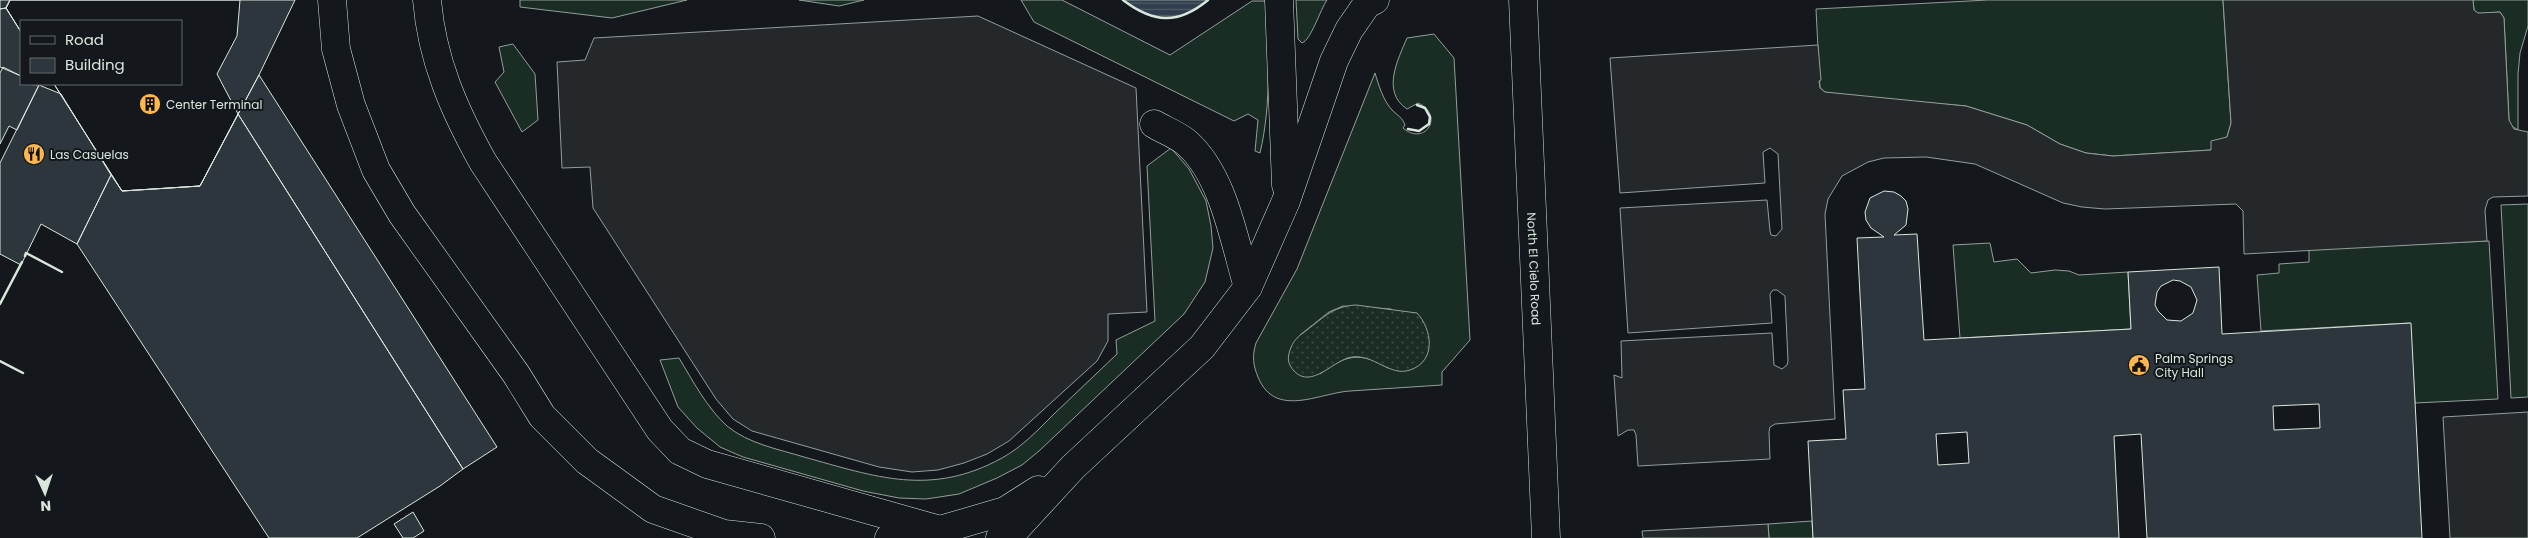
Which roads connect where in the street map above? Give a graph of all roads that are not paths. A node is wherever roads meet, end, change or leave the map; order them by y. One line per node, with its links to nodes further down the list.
1 (332, 0): 11 (street)
2 (427, 0): 10 (street)
3 (1279, 0): 7 (street)
4 (1375, 0): 7 (street)
5 (1523, 0): 14 (street, North El Cielo Road)
6 (1154, 124): 8 (street)
7 (1286, 201): 8 (street)
8 (1248, 287): 9 (street)
9 (1072, 467): 10 (street); 13 (street)
10 (940, 530): 12 (street)
11 (761, 538)
12 (889, 538)
13 (1000, 538)
14 (1546, 538)

